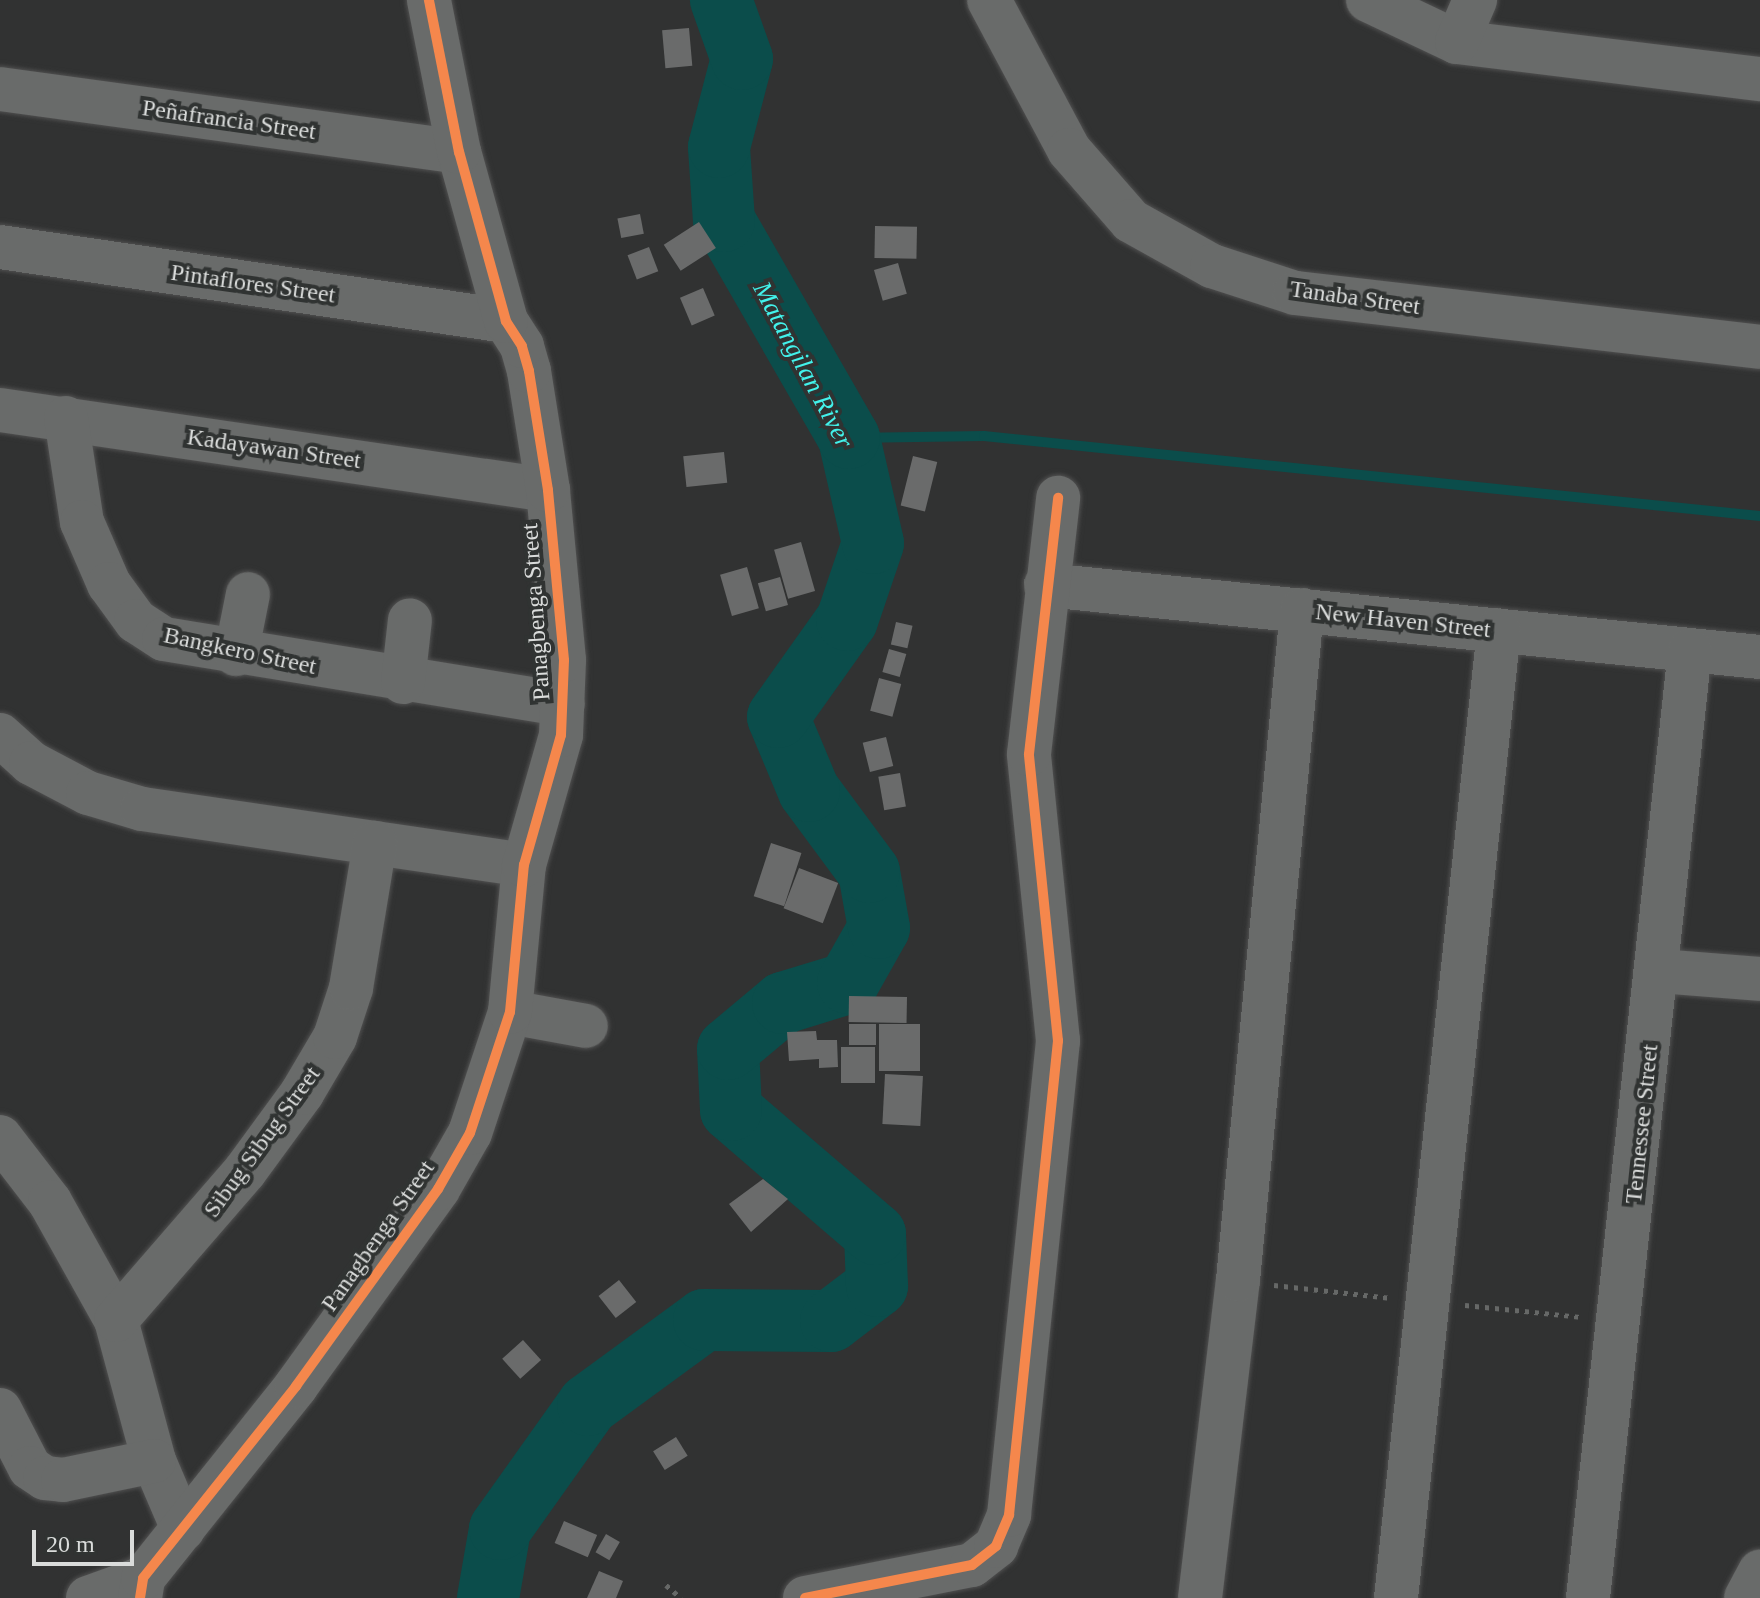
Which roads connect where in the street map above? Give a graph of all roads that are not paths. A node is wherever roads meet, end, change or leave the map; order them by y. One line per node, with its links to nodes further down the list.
1 (429, 0): 8 (street, Panagbenga Street)
2 (989, 0): 11 (street, Tanaba Street)
3 (1368, 0): 5 (street)
4 (1475, 0): 5 (street)
5 (1457, 42): 6 (street)
6 (1760, 79)
7 (0, 89): 8 (street, Peñafrancia Street)
8 (459, 152): 10 (street, Panagbenga Street)
9 (0, 247): 10 (street, Pintaflores Street)
10 (506, 321): 14 (street, Panagbenga Street)
11 (1760, 347)
12 (0, 410): 13 (street, Kadayawan Street)
13 (66, 418): 14 (street, Kadayawan Street); 22 (street, Bangkero Street)
14 (548, 490): 25 (street, Panagbenga Street)
15 (1058, 498): 16 (street)
16 (1046, 585): 18 (street, New Haven Street); 41 (street)
17 (248, 594): 22 (street)
18 (1302, 610): 20 (street, New Haven Street); 42 (street)
19 (410, 620): 24 (street)
20 (1499, 630): 21 (street, New Haven Street); 43 (street)
21 (1690, 650): 23 (street, New Haven Street); 29 (street, Tennessee Street)
22 (236, 654): 24 (street, Bangkero Street)
23 (1760, 657)
24 (403, 682): 25 (street, Bangkero Street)
25 (563, 704): 28 (street, Panagbenga Street)
26 (0, 735): 27 (street)
27 (375, 843): 28 (street); 34 (street, Sibug Sibug Street)
28 (524, 865): 31 (street, Panagbenga Street)
29 (1659, 971): 30 (street); 44 (street, Tennessee Street)
30 (1760, 979)
31 (510, 1012): 32 (street); 37 (street, Panagbenga Street)
32 (586, 1026)
33 (2, 1145): 34 (street)
34 (116, 1320): 36 (street)
35 (0, 1410): 36 (street)
36 (154, 1461): 37 (street)
37 (183, 1529): 39 (street, Panagbenga Street)
38 (1760, 1572): 45 (street)
39 (142, 1588): 40 (street)
40 (88, 1598)
41 (805, 1598)
42 (1200, 1598)
43 (1396, 1598)
44 (1588, 1598)
45 (1746, 1598)

